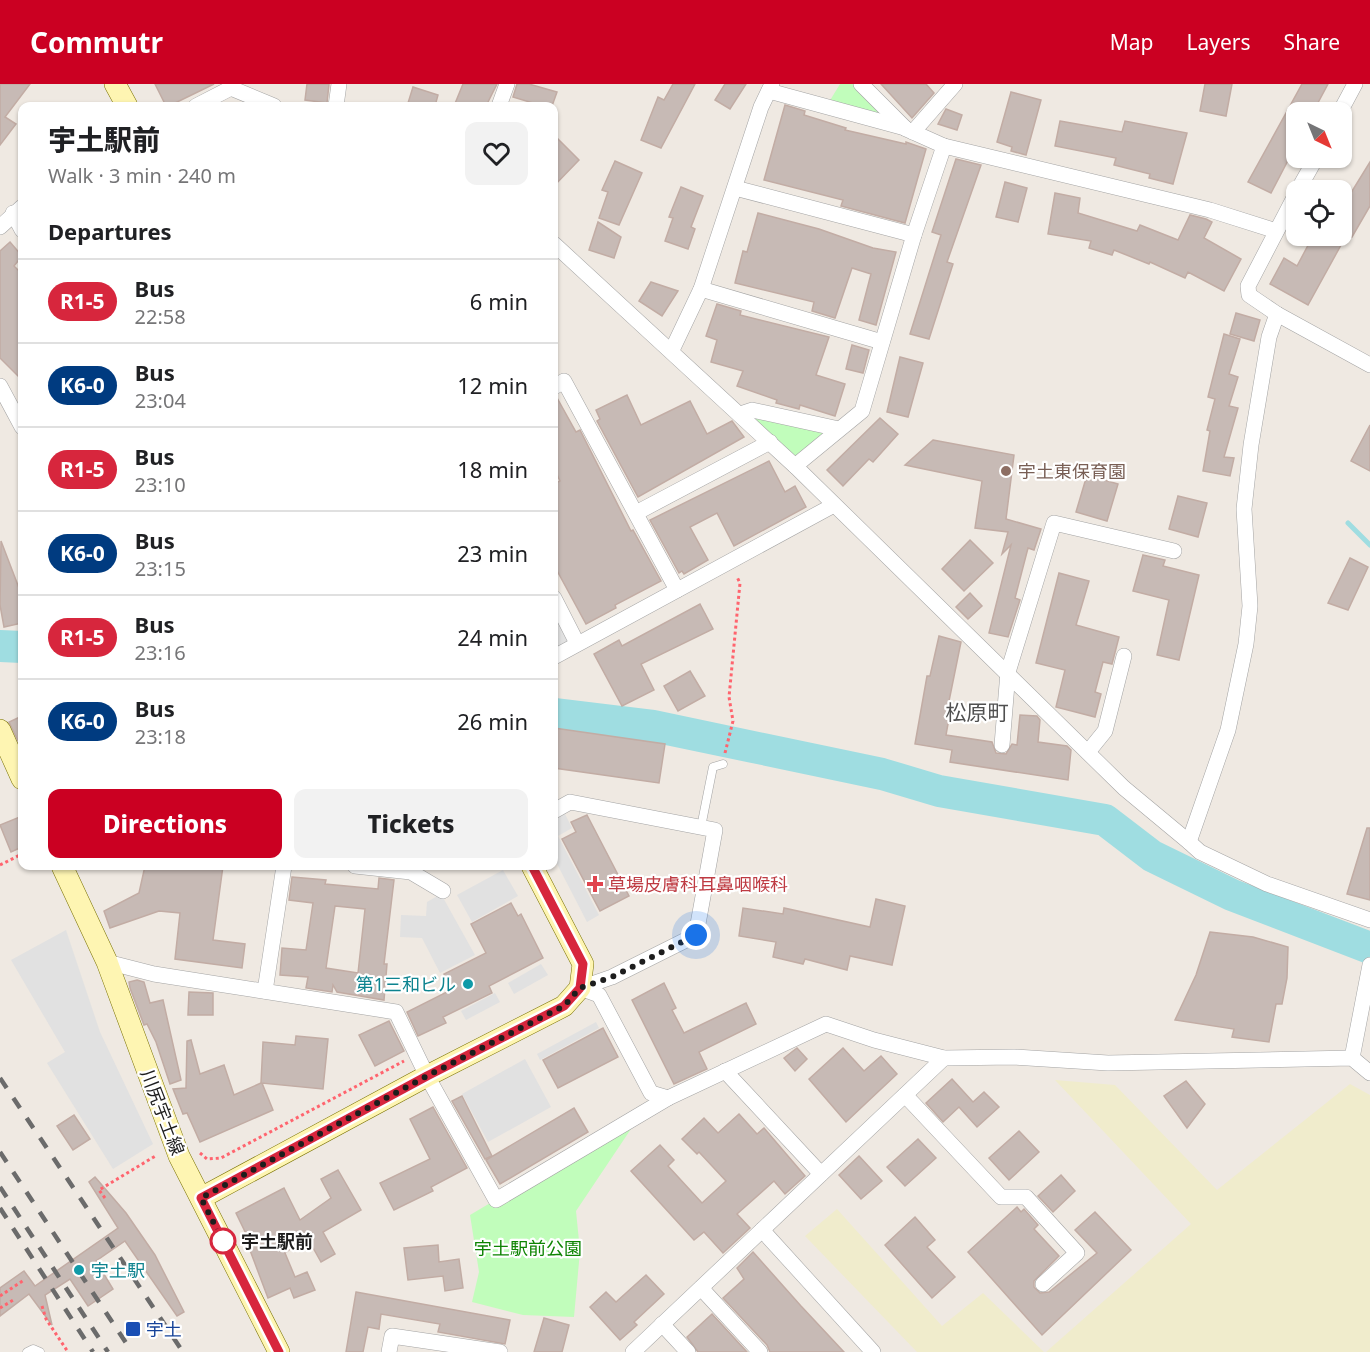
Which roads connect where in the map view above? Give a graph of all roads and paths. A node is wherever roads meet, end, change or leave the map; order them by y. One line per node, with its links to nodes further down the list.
1 (115, 84): 8 (street)
2 (339, 84): 11 (street)
3 (507, 84): 12 (street)
4 (861, 84): 14 (street)
5 (955, 84): 14 (street)
6 (1355, 84): 13 (street)
7 (771, 88): 14 (street); 16 (street)
8 (125, 102)
9 (204, 102): 10 (street)
10 (264, 102)
11 (337, 102)
12 (500, 102)
13 (1345, 102)
14 (910, 130): 15 (street)
15 (944, 146): 20 (street); 21 (street)
16 (735, 188): 21 (street); 23 (street)
17 (18, 210): 19 (street)
18 (1286, 213): 20 (street)
19 (0, 227)
20 (1276, 231): 24 (street)
21 (914, 235): 25 (street)
22 (558, 248): 26 (street)
23 (701, 289): 25 (street); 26 (street)
24 (1277, 315): 27 (street); 52 (street)
25 (882, 342): 32 (street)
26 (672, 350): 30 (street)
27 (1370, 365)
28 (558, 385): 36 (street)
29 (0, 386): 31 (street)
30 (740, 414): 32 (street); 33 (street)
31 (18, 420)
32 (839, 429): 34 (street)
33 (770, 442): 34 (street); 36 (street)
34 (795, 466): 35 (street)
35 (834, 505): 38 (street); 44 (street)
36 (636, 513): 39 (street)
37 (1174, 551): 44 (street)
38 (728, 563): 39 (street); 48 (path)
39 (677, 590): 41 (street)
40 (558, 606): 41 (street)
41 (577, 643): 42 (street)
42 (558, 655)
43 (1124, 656): 47 (street)
44 (1008, 672): 46 (street); 47 (street)
45 (0, 730): 49 (street)
46 (1002, 745)
47 (1088, 752): 52 (street)
48 (723, 764): 51 (lane)
49 (18, 770)
50 (558, 809): 51 (street)
51 (701, 827): 63 (street)
52 (1189, 842): 60 (street)
53 (18, 856): 54 (path)
54 (0, 864)
55 (64, 870): 61 (street, 川尻宇土線)
56 (283, 870): 64 (street)
57 (392, 870): 59 (street)
58 (534, 870): 63 (street)
59 (443, 891)
60 (1370, 920)
61 (107, 962): 64 (street); 77 (street, 川尻宇土線)
62 (1370, 966): 67 (street)
63 (580, 988): 70 (street); 72 (street)
64 (265, 991): 65 (street)
65 (417, 1055): 70 (street); 73 (path)
66 (944, 1058): 67 (street); 68 (street); 71 (street)
67 (1353, 1058): 69 (street)
68 (725, 1071): 72 (street); 75 (street)
69 (1370, 1073)
70 (427, 1076): 72 (street); 77 (street)
71 (905, 1095): 75 (street); 80 (street)
72 (668, 1098)
73 (195, 1149)
74 (160, 1159): 76 (path)
75 (821, 1174): 78 (street)
76 (105, 1198)
77 (201, 1198): 90 (street, 川尻宇土線)
78 (762, 1230): 81 (street); 96 (street)
79 (24, 1280): 82 (path)
80 (1043, 1284)
81 (701, 1288): 86 (street); 95 (street)
82 (0, 1296)
83 (15, 1299): 85 (path)
84 (42, 1306): 89 (path)
85 (0, 1308)
86 (662, 1324): 93 (street); 94 (street)
87 (27, 1352): 88 (lane)
88 (40, 1352)
89 (68, 1352)
90 (279, 1352)
91 (389, 1352): 92 (street)
92 (500, 1352)
93 (633, 1352)
94 (688, 1352)
95 (760, 1352)
96 (873, 1352)

